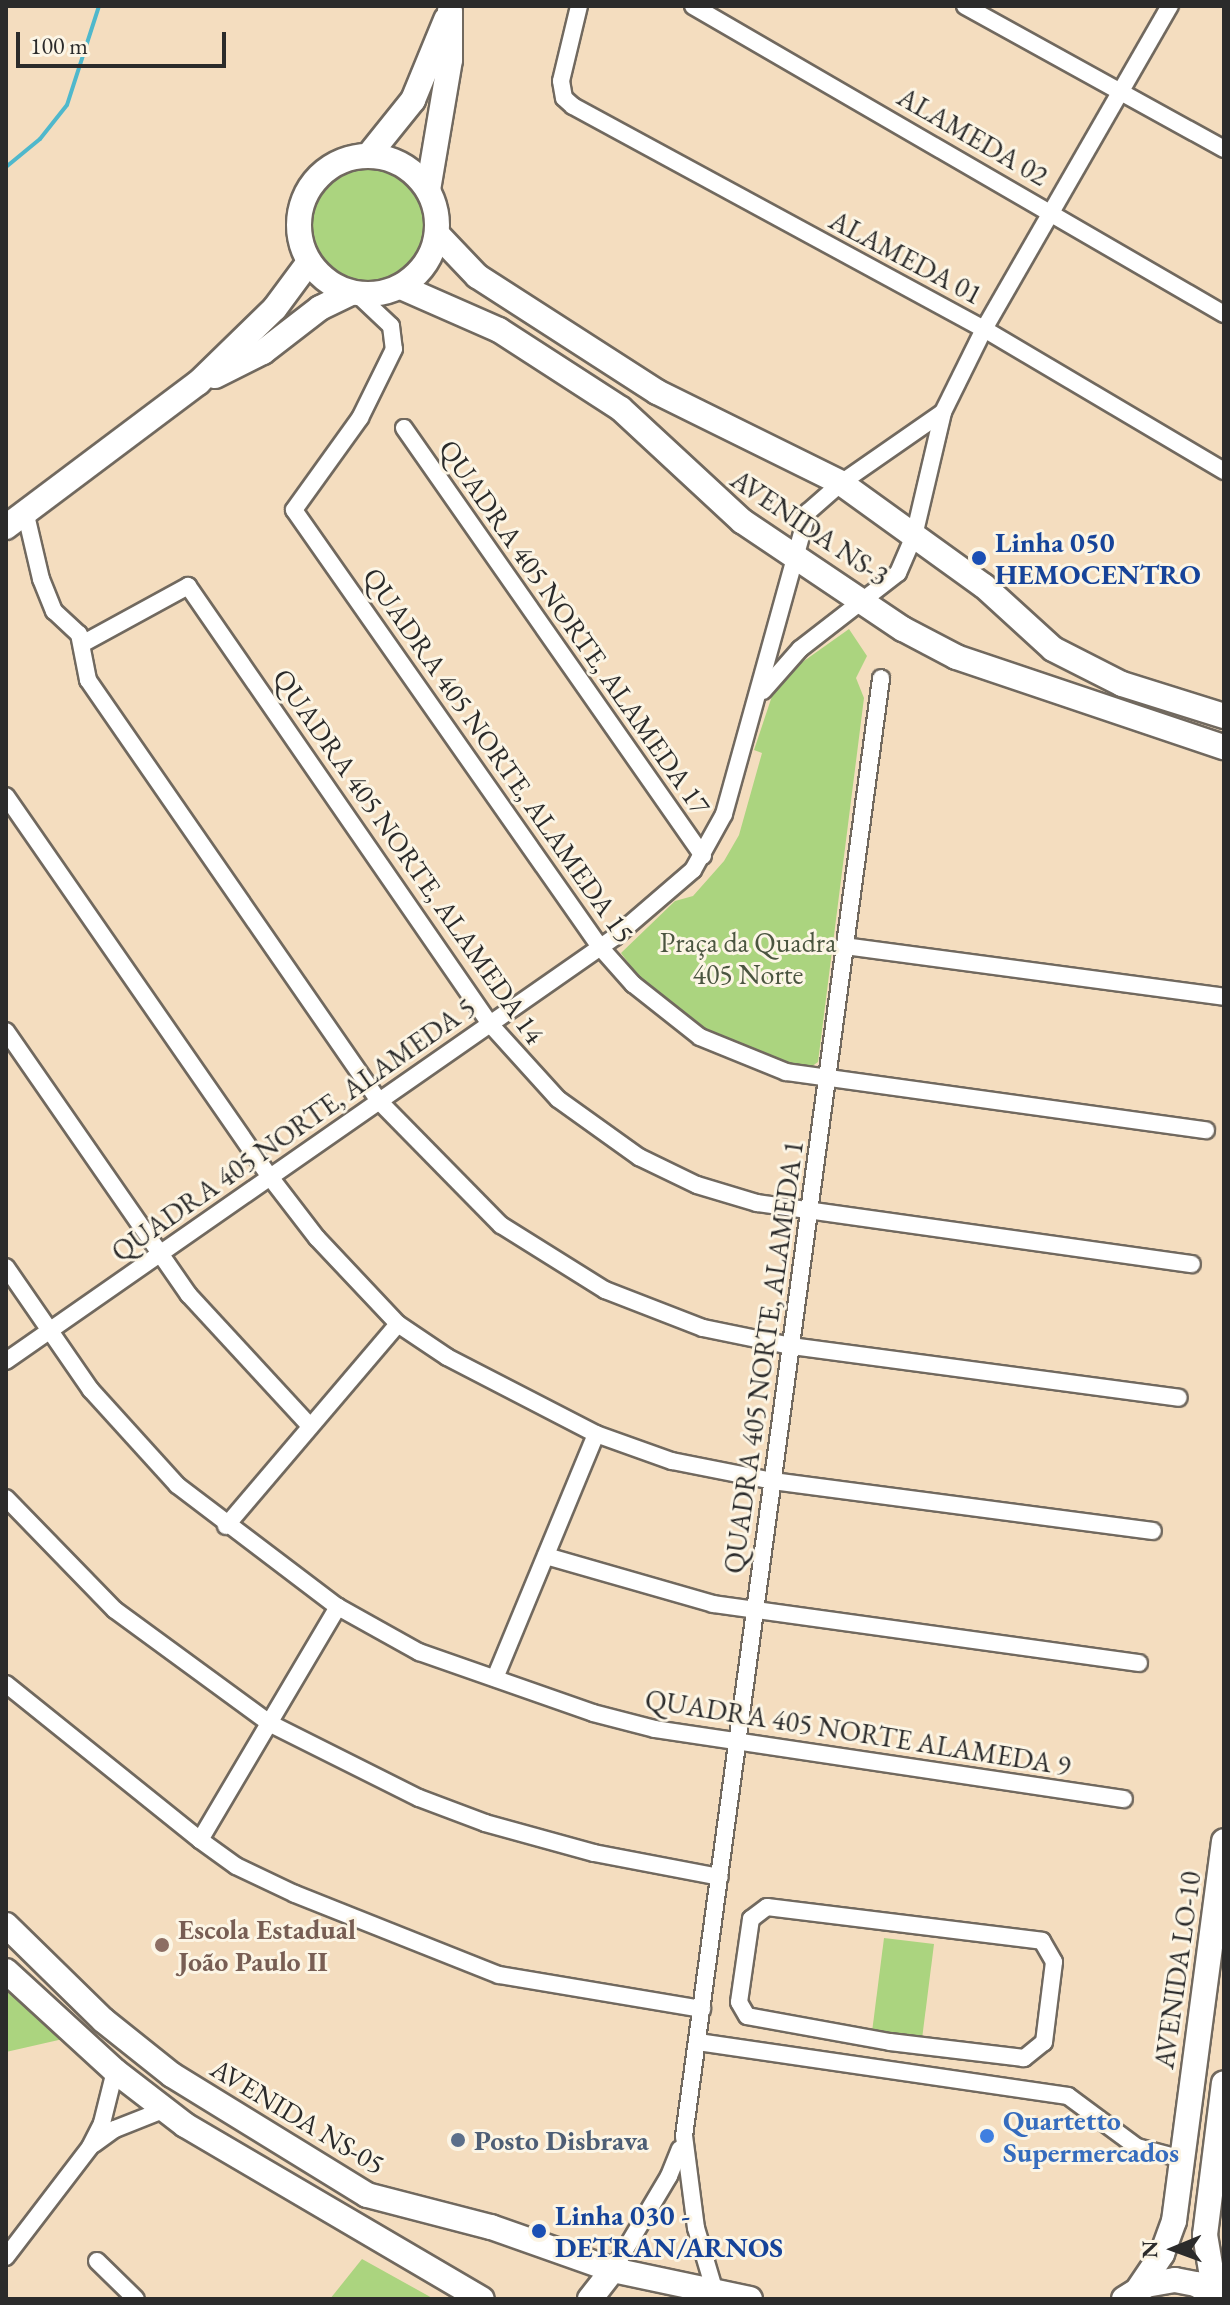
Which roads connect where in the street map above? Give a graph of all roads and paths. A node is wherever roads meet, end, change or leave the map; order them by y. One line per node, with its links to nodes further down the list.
1 (579, 6): 16 (street, ALAMEDA 01)
2 (693, 6): 10 (street, ALAMEDA 02)
3 (965, 6): 6 (street)
4 (1170, 6): 6 (street, QUADRA 405 NORTE, ALAMEDA 5)
5 (451, 8): 8 (street); 9 (street)
6 (1124, 91): 7 (street); 10 (street, QUADRA 405 NORTE, ALAMEDA 5)
7 (1224, 149)
8 (368, 156): 9 (street); 12 (street)
9 (428, 190): 11 (street)
10 (1051, 211): 15 (street, ALAMEDA 02); 16 (street, QUADRA 405 NORTE, ALAMEDA 5)
11 (438, 235): 13 (street); 21 (street, AVENIDA NS-3)
12 (309, 262): 14 (street); 17 (street)
13 (401, 287): 14 (street); 24 (street, AVENIDA NS-3)
14 (354, 293): 17 (street); 34 (street, QUADRA 405 NORTE, ALAMEDA 15)
15 (1224, 314)
16 (984, 329): 18 (street, QUADRA 405 NORTE, ALAMEDA 5); 20 (street, ALAMEDA 01)
17 (198, 383): 22 (street)
18 (943, 412): 21 (street, QUADRA 405 NORTE, ALAMEDA 5); 23 (street, QUADRA 405 NORTE, ALAMEDA 5)
19 (404, 428): 32 (street, QUADRA 405 NORTE, ALAMEDA 17)
20 (1224, 471)
21 (841, 483): 23 (street, AVENIDA NS-3); 24 (street, QUADRA 405 NORTE, ALAMEDA 5)
22 (16, 521): 26 (street)
23 (914, 536): 25 (street, QUADRA 405 NORTE, ALAMEDA 5); 29 (street, AVENIDA NS-3)
24 (793, 555): 25 (street, AVENIDA NS-3); 28 (street, QUADRA 405 NORTE, ALAMEDA 5)
25 (867, 602): 28 (street, QUADRA 405 NORTE, ALAMEDA 5); 30 (street, AVENIDA NS-3)
26 (82, 644): 36 (street, QUADRA 405 NORTE, ALAMEDA 14); 39 (street)
27 (881, 678): 33 (street, QUADRA 405 NORTE, ALAMEDA 1)
28 (756, 703): 32 (street, QUADRA 405 NORTE, ALAMEDA 5)
29 (1224, 716)
30 (1224, 747)
31 (6, 796): 41 (street)
32 (703, 856): 34 (street, QUADRA 405 NORTE, ALAMEDA 5)
33 (844, 946): 35 (street); 38 (street, QUADRA 405 NORTE, ALAMEDA 1)
34 (600, 947): 36 (street, QUADRA 405 NORTE, ALAMEDA 5); 38 (street, QUADRA 405 NORTE, ALAMEDA 15)
35 (1224, 997)
36 (490, 1024): 39 (street, QUADRA 405 NORTE, ALAMEDA 5); 42 (street, QUADRA 405 NORTE, ALAMEDA 14)
37 (6, 1031): 43 (street)
38 (826, 1081): 40 (street, QUADRA 405 NORTE, ALAMEDA 15); 42 (street, QUADRA 405 NORTE, ALAMEDA 1)
39 (379, 1101): 41 (street, QUADRA 405 NORTE, ALAMEDA 5); 48 (street)
40 (1206, 1130)
41 (270, 1177): 43 (street, QUADRA 405 NORTE, ALAMEDA 5); 46 (street)
42 (808, 1212): 44 (street, QUADRA 405 NORTE, ALAMEDA 14); 48 (street, QUADRA 405 NORTE, ALAMEDA 1)
43 (160, 1253): 47 (street, QUADRA 405 NORTE, ALAMEDA 5); 51 (street)
44 (1192, 1264)
45 (6, 1267): 47 (street, QUADRA 405 NORTE ALAMEDA 9)
46 (398, 1324): 51 (street); 52 (street)
47 (50, 1330): 49 (street, QUADRA 405 NORTE, ALAMEDA 5); 55 (street, QUADRA 405 NORTE ALAMEDA 9)
48 (791, 1346): 50 (street); 53 (street, QUADRA 405 NORTE, ALAMEDA 1)
49 (6, 1361)
50 (1179, 1398)
51 (310, 1426): 55 (street)
52 (596, 1434): 53 (street); 57 (street)
53 (773, 1481): 56 (street); 59 (street, QUADRA 405 NORTE, ALAMEDA 1)
54 (6, 1498): 63 (street)
55 (226, 1526): 58 (street, QUADRA 405 NORTE ALAMEDA 9)
56 (1153, 1531)
57 (546, 1556): 59 (street); 61 (street)
58 (338, 1607): 61 (street, QUADRA 405 NORTE ALAMEDA 9); 63 (street)
59 (755, 1611): 60 (street); 64 (street, QUADRA 405 NORTE, ALAMEDA 1)
60 (1139, 1663)
61 (495, 1678): 64 (street, QUADRA 405 NORTE ALAMEDA 9)
62 (6, 1684): 66 (street)
63 (271, 1724): 66 (street); 68 (street)
64 (737, 1745): 65 (street, QUADRA 405 NORTE ALAMEDA 9); 68 (street, QUADRA 405 NORTE, ALAMEDA 1)
65 (1124, 1799)
66 (200, 1840): 71 (street)
67 (1224, 1841): 80 (street, AVENIDA LO-10)
68 (720, 1877): 71 (street, QUADRA 405 NORTE, ALAMEDA 1)
69 (6, 1925): 83 (street, AVENIDA NS-05)
70 (6, 1971): 75 (street)
71 (702, 2009): 72 (street, QUADRA 405 NORTE, ALAMEDA 1)
72 (698, 2042): 74 (street); 78 (street, QUADRA 405 NORTE, ALAMEDA 1)
73 (890, 2042): 73 (street); 74 (street)
74 (886, 2068): 80 (street)
75 (115, 2071): 77 (street); 79 (street)
76 (1224, 2083): 86 (street)
77 (163, 2110): 79 (street); 88 (street)
78 (684, 2136): 83 (street); 85 (street)
79 (90, 2147): 81 (street)
80 (1182, 2159): 84 (street, AVENIDA LO-10)
81 (6, 2257)
82 (97, 2261): 87 (street)
83 (613, 2270): 85 (street, AVENIDA NS-05); 89 (street)
84 (1132, 2293): 86 (street)
85 (716, 2295): 90 (street, AVENIDA NS-05)
86 (1218, 2297)
87 (136, 2299)
88 (482, 2299)
89 (590, 2299)
90 (750, 2299)

